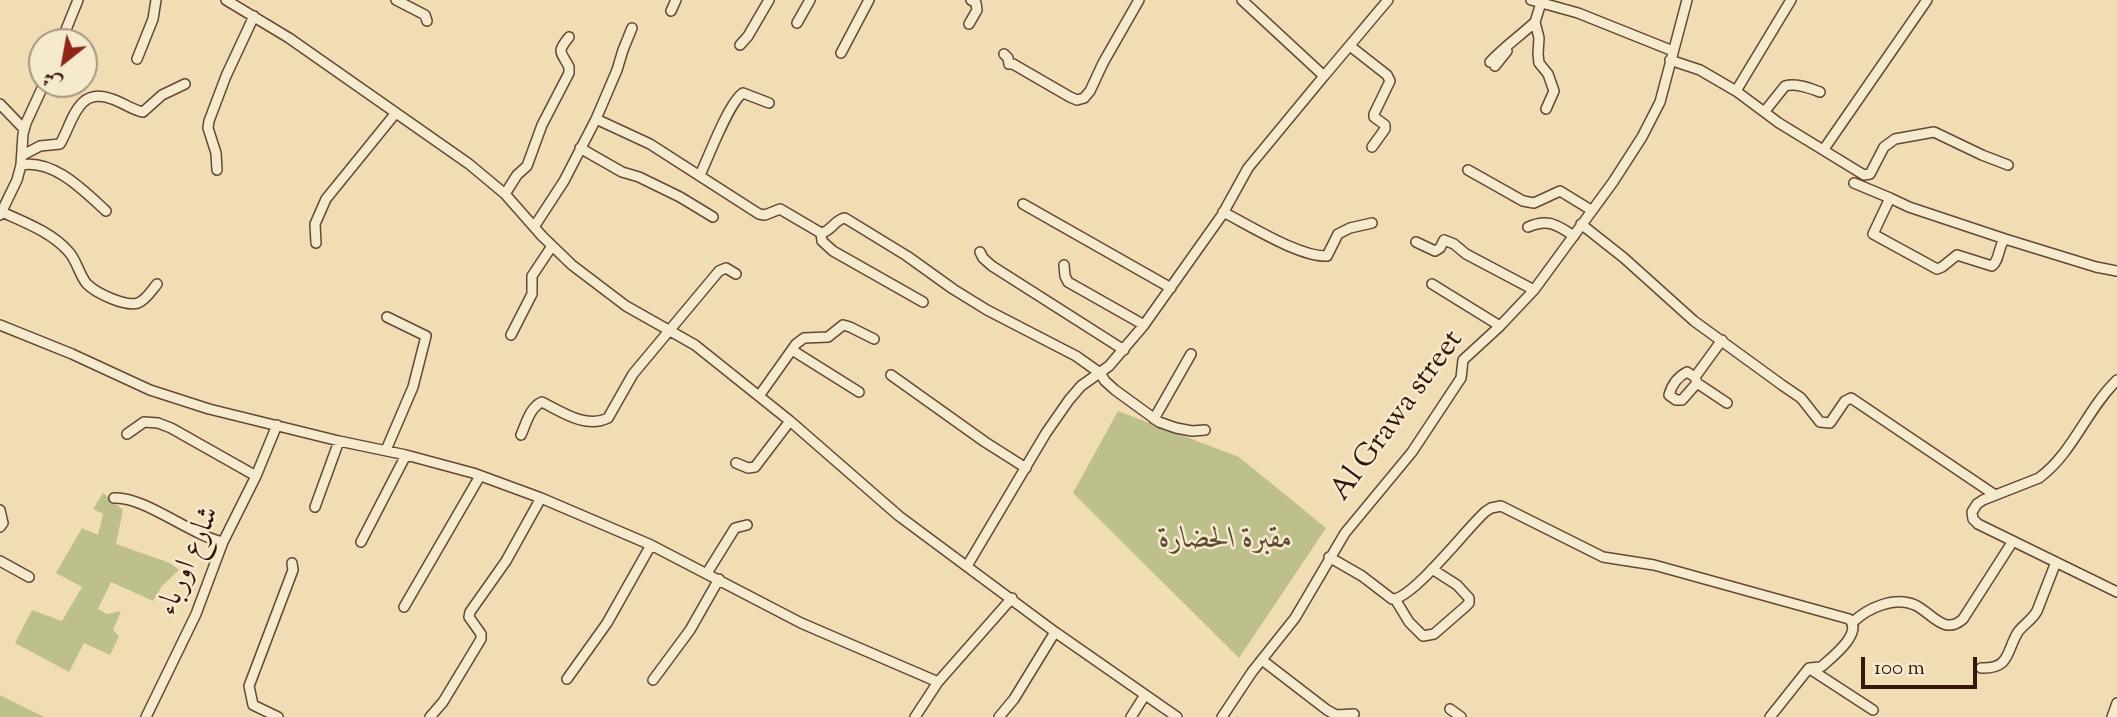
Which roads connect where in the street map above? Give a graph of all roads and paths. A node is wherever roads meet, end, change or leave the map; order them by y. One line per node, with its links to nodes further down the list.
1 (78, 0): 23 (street)
2 (156, 0): 31 (street)
3 (226, 0): 18 (street)
4 (396, 0): 19 (street)
5 (676, 0): 17 (street)
6 (769, 0): 26 (street)
7 (810, 0): 21 (street)
8 (869, 0): 28 (street)
9 (971, 0): 22 (street)
10 (1139, 0): 29 (street)
11 (1242, 0): 33 (street)
12 (1388, 0): 27 (street)
13 (1687, 0): 30 (street, Al Grawa street)
14 (1791, 0): 35 (street)
15 (1927, 0): 47 (street)
16 (1536, 2): 20 (street); 30 (street)
17 (671, 11)
18 (254, 16): 42 (street); 50 (street)
19 (427, 21)
20 (1535, 22): 32 (street); 40 (street)
21 (797, 23)
22 (969, 24)
23 (67, 28)
24 (632, 28): 43 (street)
25 (569, 37): 54 (street)
26 (740, 45)
27 (1350, 46): 33 (street); 45 (street)
28 (841, 53)
29 (1004, 54)
30 (1672, 56): 35 (street); 58 (street, Al Grawa street)
31 (137, 59)
32 (1493, 64)
33 (1324, 76): 59 (street)
34 (184, 84): 48 (street)
35 (1736, 91): 41 (street)
36 (1819, 92): 41 (street)
37 (38, 98): 44 (street)
38 (769, 103): 52 (street)
39 (0, 104): 44 (street)
40 (1546, 109)
41 (1765, 111): 47 (street)
42 (395, 114): 54 (street); 70 (street)
43 (596, 119): 46 (street); 52 (street)
44 (24, 129): 48 (street)
45 (1372, 147)
46 (580, 148): 61 (street); 64 (street)
47 (1824, 149): 49 (street)
48 (22, 160): 57 (street); 60 (street)
49 (2008, 165)
50 (217, 170)
51 (1468, 170): 58 (street)
52 (700, 175): 66 (street)
53 (1854, 183): 55 (street)
54 (505, 194): 64 (street)
55 (1890, 198): 68 (street); 68 (street)
56 (1023, 204): 78 (street)
57 (106, 211)
58 (1591, 211): 63 (street, Al Grawa street)
59 (1223, 212): 62 (street); 78 (street)
60 (1, 214): 76 (street)
61 (713, 217)
62 (1372, 223)
63 (1581, 224): 67 (street, Al Grawa street); 88 (street)
64 (534, 227): 71 (street)
65 (1528, 227): 67 (street)
66 (821, 233): 80 (street); 92 (street)
67 (1574, 236): 79 (street, Al Grawa street)
68 (2005, 239): 74 (street)
69 (1416, 242): 79 (street)
70 (316, 243)
71 (552, 246): 85 (street); 86 (street)
72 (981, 252): 90 (street)
73 (1064, 265): 83 (street)
74 (2117, 271)
75 (736, 274): 85 (street)
76 (157, 284)
77 (1432, 284): 84 (street)
78 (1171, 288): 83 (street)
79 (1534, 290): 84 (street, Al Grawa street)
80 (923, 302)
81 (387, 317): 105 (street)
82 (0, 325): 100 (street)
83 (1144, 325): 90 (street)
84 (1500, 327): 122 (street, Al Grawa street)
85 (670, 330): 96 (street); 103 (street)
86 (511, 335)
87 (873, 339): 89 (street)
88 (1722, 340): 97 (street); 111 (street)
89 (792, 349): 95 (street); 96 (street)
90 (1124, 350): 92 (street)
91 (1191, 354): 98 (street)
92 (1100, 373): 98 (street); 108 (street)
93 (891, 375): 108 (street)
94 (2117, 380): 111 (street)
95 (859, 391)
96 (759, 396): 99 (street)
97 (1727, 403)
98 (1154, 419): 101 (street)
99 (790, 421): 107 (street); 126 (street)
100 (277, 425): 104 (street); 109 (street, شارع اورباء)
101 (1205, 430)
102 (127, 434): 109 (street)
103 (521, 435)
104 (339, 441): 105 (street); 114 (street)
105 (386, 450): 106 (street)
106 (406, 455): 110 (street); 120 (street)
107 (736, 463)
108 (1026, 468): 126 (street)
109 (256, 476): 119 (street, شارع اورباء)
110 (480, 476): 113 (street); 134 (street)
111 (1994, 495): 118 (street)
112 (114, 498): 119 (street)
113 (541, 498): 121 (street); 150 (street)
114 (315, 507)
115 (0, 510): 117 (street)
116 (747, 525): 128 (street)
117 (0, 527)
118 (2013, 541): 124 (street); 135 (street)
119 (223, 542): 148 (street, شارع اورباء)
120 (360, 542)
121 (651, 545): 128 (street); 140 (street)
122 (1329, 557): 133 (street); 137 (street, Al Grawa street)
123 (0, 561): 129 (street)
124 (2056, 562): 131 (street); 139 (street)
125 (292, 563): 149 (street)
126 (967, 566): 132 (street)
127 (1432, 569): 133 (street); 133 (street); 135 (street)
128 (706, 573): 130 (street)
129 (29, 577)
130 (719, 579): 141 (street); 142 (street)
131 (2117, 592)
132 (1012, 598): 136 (street); 142 (street)
133 (1395, 599)
134 (404, 607)
135 (1853, 622): 138 (street)
136 (1055, 632): 143 (street); 152 (street)
137 (1262, 660): 147 (street); 155 (street, Al Grawa street)
138 (1809, 668): 146 (street); 157 (street)
139 (1981, 668)
140 (567, 679)
141 (653, 680)
142 (938, 682): 151 (street)
143 (1145, 695): 153 (street); 154 (street)
144 (2117, 703): 158 (street)
145 (1450, 709): 156 (street)
146 (1873, 710)
147 (1354, 714)
148 (146, 717)
149 (278, 717)
150 (430, 717)
151 (915, 717)
152 (999, 717)
153 (1132, 717)
154 (1177, 717)
155 (1222, 717)
156 (1461, 717)
157 (1770, 717)
158 (2112, 717)

